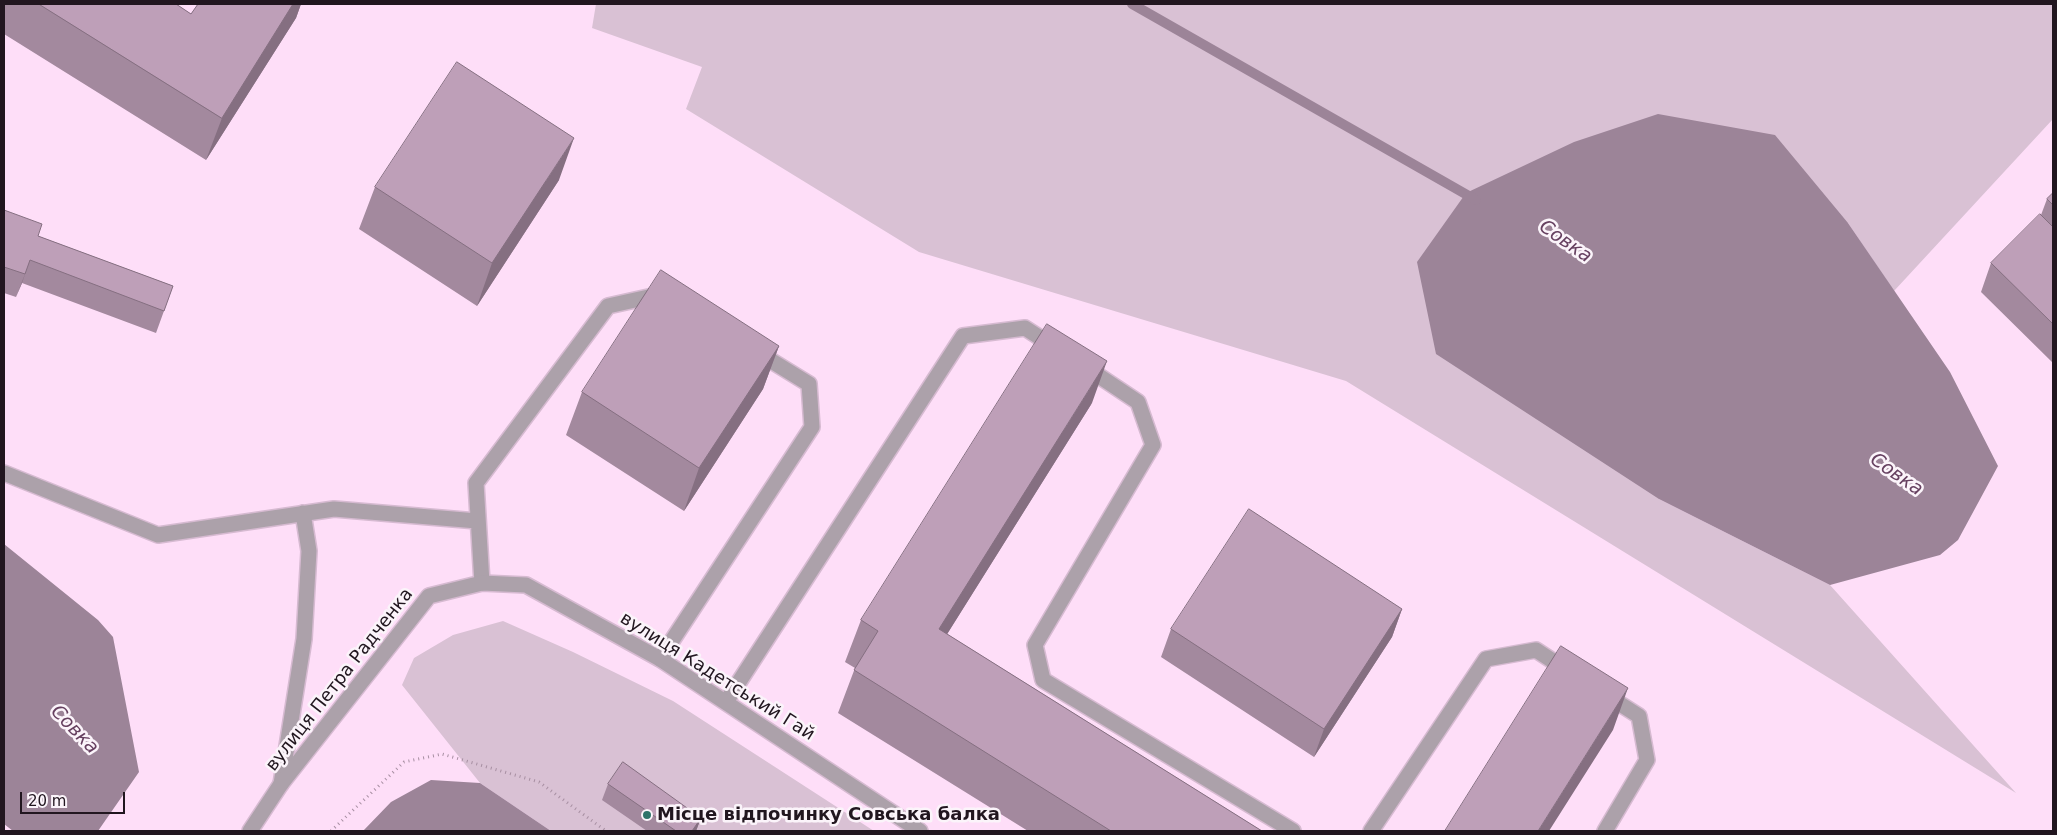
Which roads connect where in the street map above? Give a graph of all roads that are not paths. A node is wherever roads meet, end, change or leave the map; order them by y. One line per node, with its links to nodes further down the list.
1 (674, 298): 5 (street)
2 (742, 341): 7 (street)
3 (4, 473): 4 (street)
4 (303, 513): 5 (street); 9 (street)
5 (478, 521): 6 (street)
6 (482, 583): 7 (street, вулиця Кадетський Гай); 9 (street, вулиця Петра Радченка)
7 (660, 659): 8 (street, вулиця Кадетський Гай)
8 (726, 702): 11 (street, вулиця Кадетський Гай); 12 (street)
9 (281, 784): 10 (street, вулиця Петра Радченка)
10 (250, 831)
11 (920, 831)
12 (1293, 831)
13 (1371, 831): 14 (street)
14 (1605, 831)

